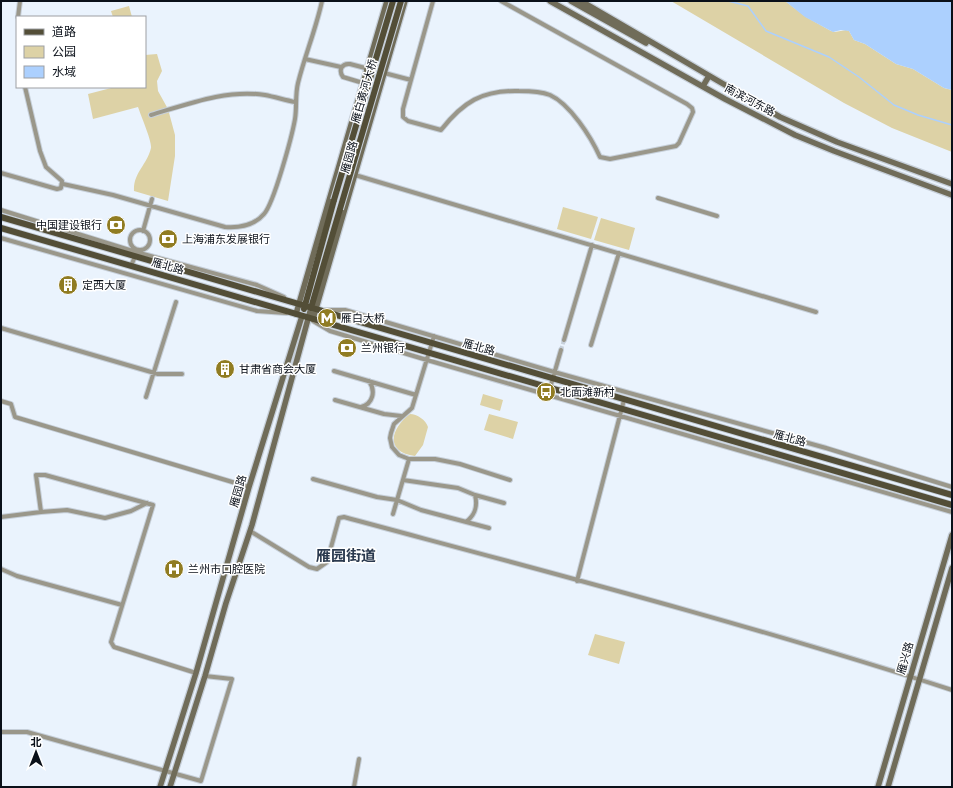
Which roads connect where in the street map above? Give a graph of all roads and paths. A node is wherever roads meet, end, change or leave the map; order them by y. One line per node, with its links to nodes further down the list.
1 (20, 1): 12 (street)
2 (322, 1): 14 (street)
3 (387, 1): 16 (main road, 雁园路)
4 (393, 1): 32 (main road, 雁白黄河大桥, bridge)
5 (401, 1): 34 (main road, 雁白黄河大桥, bridge)
6 (405, 1): 17 (main road, 雁园路)
7 (433, 1): 19 (street)
8 (501, 1): 19 (street)
9 (550, 1): 21 (main road, 南滨河东路)
10 (571, 1): 13 (main road)
11 (581, 1): 13 (main road, 南滨河东路)
12 (18, 16)
13 (679, 58): 18 (main road, 南滨河东路)
14 (305, 59): 15 (street); 23 (street)
15 (341, 67): 16 (street); 20 (street)
16 (368, 69): 17 (street); 20 (main road, 雁园路)
17 (384, 73): 19 (street); 26 (main road, 雁园路)
18 (709, 76): 21 (main road); 28 (main road, 南滨河东路)
19 (411, 80)
20 (363, 83): 46 (main road, 雁园路)
21 (703, 86): 29 (main road, 南滨河东路)
22 (24, 88): 27 (street)
23 (295, 102): 24 (street); 33 (street)
24 (151, 115)
25 (1, 173): 27 (street)
26 (355, 175): 41 (street); 46 (main road, 雁园路)
27 (63, 184): 33 (street)
28 (952, 184)
29 (952, 195)
30 (658, 198): 36 (street)
31 (152, 199): 33 (street)
32 (334, 200): 46 (main road, 雁园路)
33 (150, 206): 39 (street)
34 (340, 209): 46 (main road, 雁园路)
35 (1, 210): 42 (street)
36 (717, 216)
37 (1, 217): 42 (main road, 雁北路)
38 (1, 228): 44 (main road, 雁北路)
39 (143, 231): 42 (street); 42 (street)
40 (1, 238): 48 (street)
41 (592, 246): 43 (street); 51 (street)
42 (136, 253): 44 (street); 46 (main road, 雁北路)
43 (619, 253): 47 (street); 53 (street)
44 (132, 266): 48 (main road, 雁北路)
45 (176, 302): 58 (street)
46 (308, 307): 48 (main road, 雁园路); 48 (main road, 雁园路); 50 (street); 52 (main road, 雁北路)
47 (816, 312)
48 (305, 317): 55 (main road, 雁北路); 56 (street); 78 (main road, 雁园路); 92 (main road, 雁园路)
49 (1, 328): 58 (street)
50 (434, 336): 52 (street); 59 (street)
51 (564, 340)
52 (433, 344): 55 (street); 61 (main road, 雁北路)
53 (591, 345)
54 (561, 350): 59 (street)
55 (429, 353): 56 (street); 63 (main road, 雁北路)
56 (427, 360): 64 (street); 65 (street)
57 (334, 371): 62 (street)
58 (154, 372): 60 (street); 66 (street)
59 (554, 372): 61 (street); 79 (street)
60 (182, 374)
61 (552, 378): 63 (street); 68 (main road, 雁北路)
62 (369, 381): 64 (street); 70 (street)
63 (550, 388): 65 (street); 71 (main road, 雁北路)
64 (416, 395): 72 (street)
65 (548, 395): 73 (street)
66 (146, 397)
67 (335, 400): 70 (street)
68 (624, 400): 71 (street); 81 (main road, 雁北路)
69 (1, 401): 78 (street)
70 (359, 407): 72 (street)
71 (622, 409): 73 (street); 85 (main road, 雁北路)
72 (401, 416): 74 (street)
73 (620, 416): 87 (street); 96 (street)
74 (409, 459): 76 (street); 77 (street)
75 (313, 479): 82 (street)
76 (403, 480): 80 (street); 82 (street)
77 (510, 480)
78 (249, 487): 98 (main road, 雁园路)
79 (952, 487)
80 (475, 495): 84 (street); 90 (street)
81 (952, 495)
82 (397, 500): 88 (street); 90 (street)
83 (147, 503): 86 (street); 86 (street); 97 (street)
84 (504, 503)
85 (952, 505)
86 (41, 512): 89 (street)
87 (952, 512)
88 (393, 514)
89 (1, 517)
90 (466, 522): 91 (street)
91 (489, 528)
92 (250, 531): 96 (street); 99 (main road, 雁园路)
93 (952, 535): 100 (main road, 雁兴路)
94 (952, 568): 101 (main road, 雁兴路)
95 (1, 570): 97 (street)
96 (577, 581): 100 (street)
97 (122, 605): 98 (street)
98 (196, 673): 99 (main road); 105 (main road, 雁园路)
99 (205, 676): 106 (main road, 雁园路); 106 (street)
100 (910, 676): 101 (street); 110 (main road, 雁兴路)
101 (919, 679): 102 (street); 111 (main road, 雁兴路)
102 (952, 690)
103 (1, 732): 105 (street)
104 (359, 759): 109 (street)
105 (164, 771): 106 (street); 107 (main road, 雁园路)
106 (174, 774): 108 (main road, 雁园路)
107 (160, 787)
108 (170, 787)
109 (354, 787)
110 (878, 787)
111 (888, 787)

